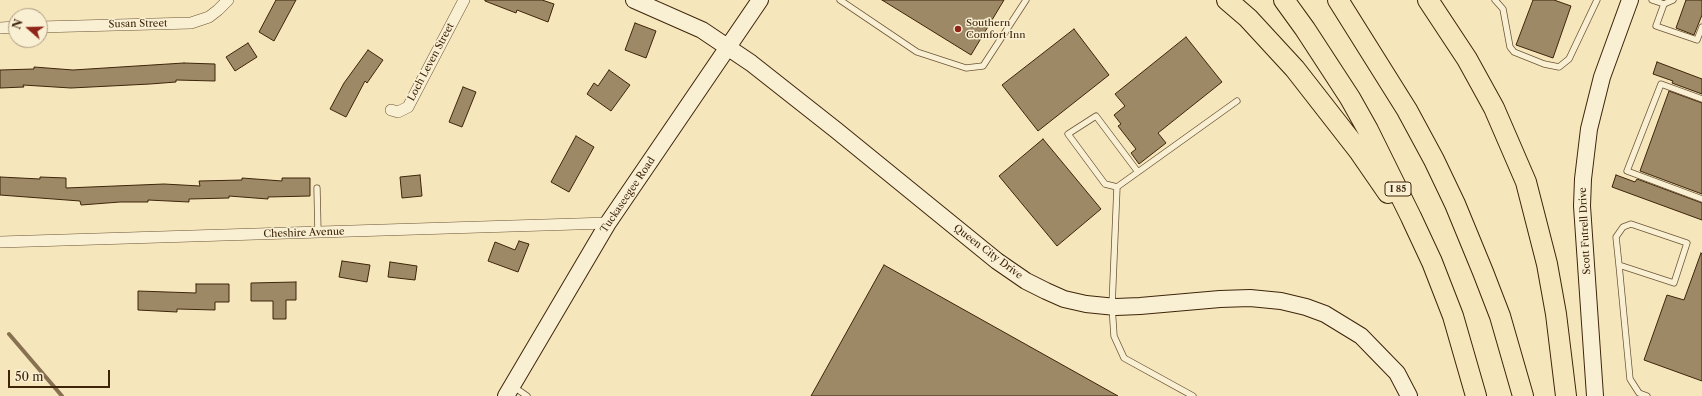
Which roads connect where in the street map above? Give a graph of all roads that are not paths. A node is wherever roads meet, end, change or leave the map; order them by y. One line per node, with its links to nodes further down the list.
1 (228, 0): 17 (street, Susan Street)
2 (464, 0): 22 (street, Loch Leven Street)
3 (634, 0): 19 (street, Queen City Drive)
4 (760, 0): 19 (street, Tuckaseegee Road)
5 (840, 0): 6 (lane)
6 (1026, 0)
7 (1227, 0): 30 (highway)
8 (1284, 0): 30 (highway, I 85)
9 (1338, 0): 38 (highway)
10 (1428, 0): 39 (highway)
11 (1495, 0): 12 (lane)
12 (1597, 0)
13 (1630, 0): 40 (street, Scott Futrell Drive)
14 (1652, 0): 16 (lane)
15 (1673, 0): 16 (lane)
16 (1664, 4): 18 (lane)
17 (48, 27)
18 (1702, 27)
19 (728, 47): 27 (street, Tuckaseegee Road); 32 (street, Queen City Drive)
20 (1702, 99): 26 (lane)
21 (1237, 101): 23 (lane)
22 (391, 110)
23 (1138, 172): 24 (lane); 24 (lane)
24 (1117, 187): 32 (lane)
25 (317, 188): 28 (lane)
26 (1702, 199)
27 (608, 223): 28 (street, Cheshire Avenue); 33 (street, Tuckaseegee Road)
28 (318, 232): 29 (street, Cheshire Avenue)
29 (0, 242)
30 (1432, 262): 37 (highway, I 85)
31 (1619, 265): 31 (lane); 41 (lane)
32 (1112, 306): 35 (lane); 36 (street, Queen City Drive)
33 (509, 391): 34 (lane)
34 (527, 396)
35 (1193, 396)
36 (1409, 396)
37 (1476, 396)
38 (1523, 396)
39 (1566, 396)
40 (1595, 396)
41 (1647, 396)

